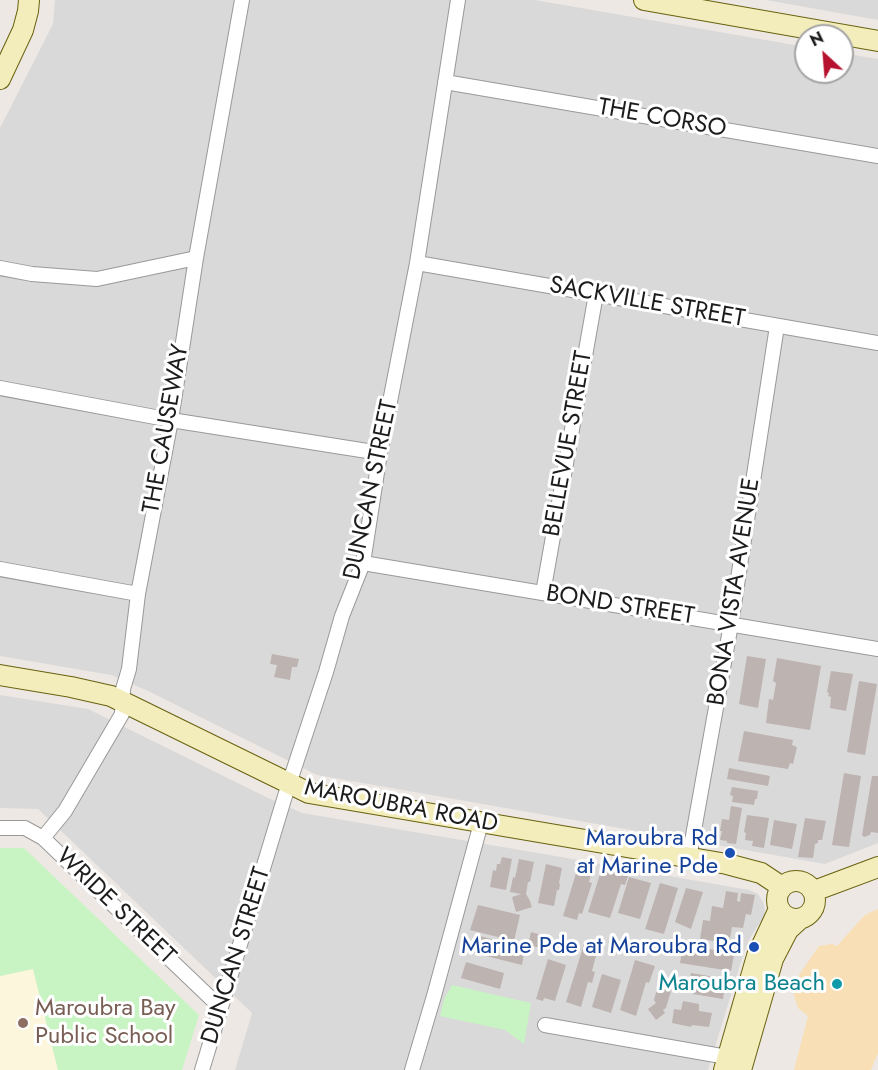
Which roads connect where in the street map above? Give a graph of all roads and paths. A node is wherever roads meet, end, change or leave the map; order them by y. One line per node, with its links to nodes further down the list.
1 (29, 0): 7 (street)
2 (242, 0): 11 (street, THE CAUSEWAY)
3 (458, 0): 9 (street, DUNCAN STREET)
4 (644, 0): 5 (street)
5 (668, 2): 6 (street)
6 (878, 41)
7 (5, 55): 8 (street)
8 (0, 79)
9 (445, 82): 10 (street, THE CORSO); 12 (street, DUNCAN STREET)
10 (878, 156)
11 (196, 258): 13 (street); 18 (street, THE CAUSEWAY)
12 (417, 263): 14 (street, SACKVILLE STREET); 19 (street, DUNCAN STREET)
13 (0, 268)
14 (596, 294): 15 (street, SACKVILLE STREET); 22 (street, BELLEVUE STREET)
15 (777, 326): 16 (street, SACKVILLE STREET); 24 (street, BONA VISTA AVENUE)
16 (878, 343)
17 (0, 388): 18 (street)
18 (171, 420): 19 (street); 23 (street, THE CAUSEWAY)
19 (380, 453): 20 (street, DUNCAN STREET)
20 (363, 563): 22 (street, BOND STREET); 28 (street, DUNCAN STREET)
21 (0, 569): 23 (street)
22 (543, 593): 24 (street, BOND STREET)
23 (138, 594): 27 (street, THE CAUSEWAY)
24 (731, 624): 25 (street, BOND STREET); 32 (street, BONA VISTA AVENUE)
25 (878, 649)
26 (0, 675): 27 (street, MAROUBRA ROAD)
27 (123, 701): 28 (street, MAROUBRA ROAD); 31 (street, THE CAUSEWAY)
28 (289, 784): 29 (street, MAROUBRA ROAD); 38 (street, DUNCAN STREET)
29 (481, 824): 32 (street, MAROUBRA ROAD); 42 (street)
30 (0, 828): 31 (street, WRIDE STREET)
31 (43, 838): 38 (street, WRIDE STREET)
32 (689, 858): 34 (street, MAROUBRA ROAD)
33 (878, 867): 35 (street)
34 (782, 887): 35 (street); 36 (street)
35 (814, 891): 37 (street)
36 (779, 909): 37 (street); 40 (street)
37 (800, 919): 40 (street)
38 (221, 1008): 41 (street, DUNCAN STREET)
39 (545, 1025): 40 (street)
40 (731, 1066)
41 (202, 1070)
42 (412, 1070)

